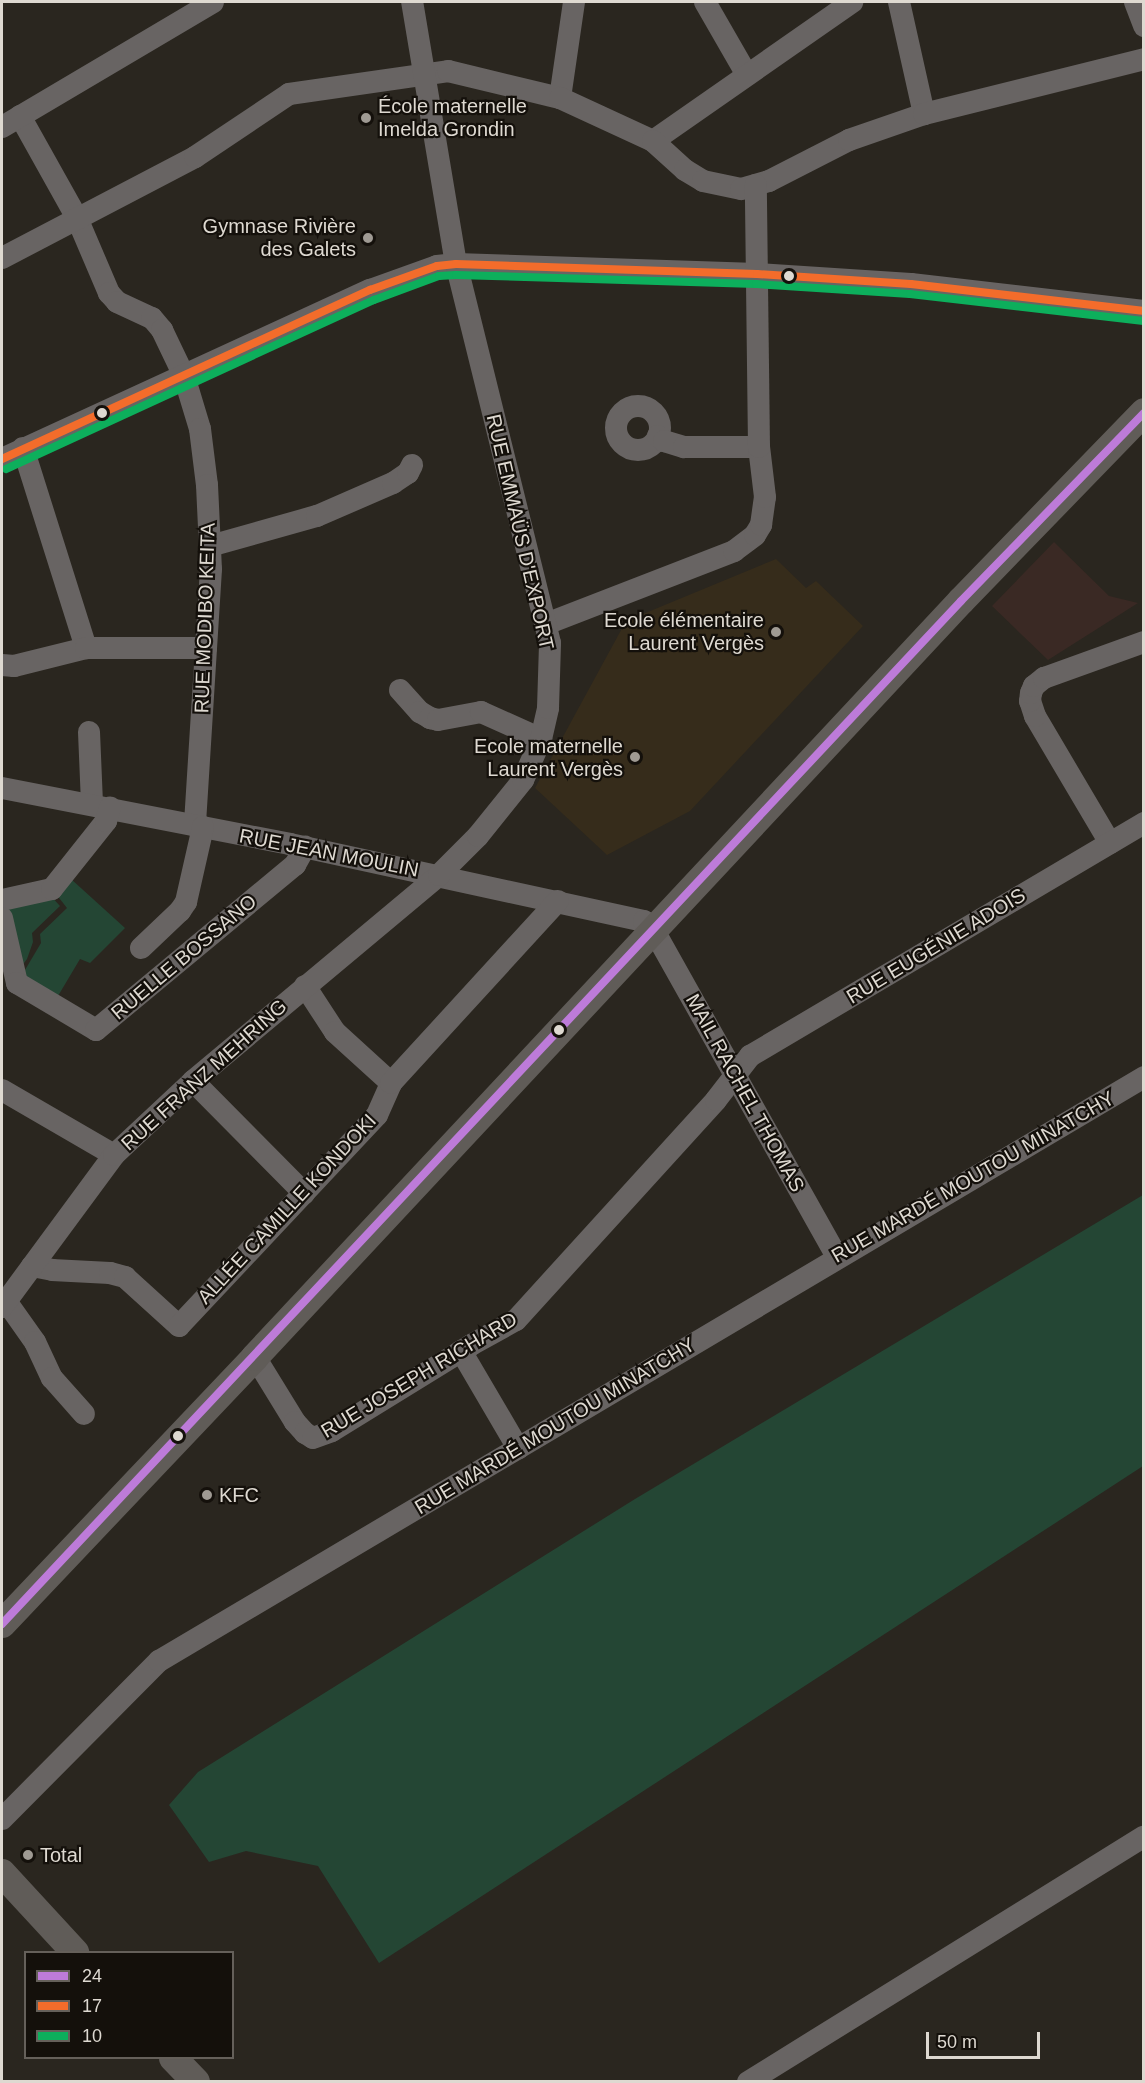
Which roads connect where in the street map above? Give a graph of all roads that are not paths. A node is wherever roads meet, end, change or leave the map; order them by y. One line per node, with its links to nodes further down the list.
1 (213, 2): 14 (street)
2 (412, 2): 10 (street, RUE EMMAÜS D'EXPORT)
3 (574, 2): 12 (street)
4 (705, 2): 11 (street)
5 (852, 2): 11 (street)
6 (899, 2): 13 (street)
7 (1135, 2): 8 (street)
8 (1143, 26)
9 (1143, 59): 13 (street)
10 (422, 72): 12 (street); 17 (street); 19 (street, RUE EMMAÜS D'EXPORT)
11 (747, 75): 15 (street)
12 (560, 98): 15 (street)
13 (924, 114): 16 (street)
14 (11, 122): 17 (street, RUE MODIBO KEITA)
15 (653, 141): 16 (street)
16 (756, 185): 20 (street)
17 (76, 218): 18 (street); 22 (street, RUE MODIBO KEITA)
18 (2, 258)
19 (456, 264): 20 (street); 22 (street); 30 (street, RUE EMMAÜS D'EXPORT)
20 (757, 274): 21 (street); 25 (street)
21 (1143, 311)
22 (184, 376): 26 (street); 29 (street, RUE MODIBO KEITA)
23 (1143, 412): 48 (main road)
24 (658, 436): 25 (street)
25 (759, 447): 30 (street)
26 (23, 448): 27 (street); 32 (street)
27 (2, 459)
28 (411, 465): 29 (street)
29 (210, 546): 33 (street, RUE MODIBO KEITA)
30 (546, 624): 37 (street, RUE EMMAÜS D'EXPORT)
31 (1143, 642): 42 (street)
32 (86, 648): 33 (street); 34 (street)
33 (206, 648): 41 (street, RUE MODIBO KEITA)
34 (2, 665)
35 (400, 690): 37 (street)
36 (89, 732): 39 (street)
37 (541, 739): 44 (street, RUE EMMAÜS D'EXPORT)
38 (2, 788): 39 (street, RUE JEAN MOULIN)
39 (101, 806): 41 (street, RUE JEAN MOULIN); 45 (street)
40 (1143, 823): 42 (street, RUE EUGÉNIE ADOIS)
41 (199, 827): 43 (street, RUE JEAN MOULIN); 49 (street, RUE MODIBO KEITA)
42 (1110, 843): 52 (street, RUE EUGÉNIE ADOIS)
43 (305, 847): 44 (street, RUE JEAN MOULIN); 51 (street, RUELLE BOSSANO)
44 (439, 875): 46 (street, RUE JEAN MOULIN); 50 (street, RUE FRANZ MEHRING)
45 (2, 900)
46 (558, 901): 48 (street, RUE JEAN MOULIN); 55 (street, ALLÉE CAMILLE KONDOKI)
47 (2, 918): 51 (street, RUELLE BOSSANO)
48 (653, 929): 52 (street, MAIL RACHEL THOMAS); 63 (main road)
49 (141, 948)
50 (305, 986): 54 (street, RUE FRANZ MEHRING); 55 (street)
51 (9, 989)
52 (735, 1075): 59 (street, MAIL RACHEL THOMAS); 62 (street, RUE JOSEPH RICHARD)
53 (1143, 1077): 59 (street, RUE MARDÉ MOUTOU MINATCHY)
54 (192, 1081): 57 (street, RUE FRANZ MEHRING); 58 (street)
55 (391, 1083): 58 (street, ALLÉE CAMILLE KONDOKI)
56 (2, 1090): 57 (street)
57 (114, 1155): 60 (street, RUE FRANZ MEHRING)
58 (304, 1192): 60 (street, ALLÉE CAMILLE KONDOKI)
59 (837, 1257): 65 (street, RUE MARDÉ MOUTOU MINATCHY)
60 (32, 1266): 61 (street, RUE FRANZ MEHRING)
61 (4, 1304): 64 (street)
62 (461, 1351): 63 (street, RUE JOSEPH RICHARD); 65 (street)
63 (255, 1357): 66 (main road)
64 (84, 1414)
65 (518, 1448): 67 (street, RUE MARDÉ MOUTOU MINATCHY)
66 (2, 1624)
67 (2, 1819)
68 (1143, 1836): 73 (street)
69 (2, 1873): 70 (main road)
70 (73, 1951)
71 (174, 2059): 72 (main road)
72 (196, 2082)
73 (748, 2082)

